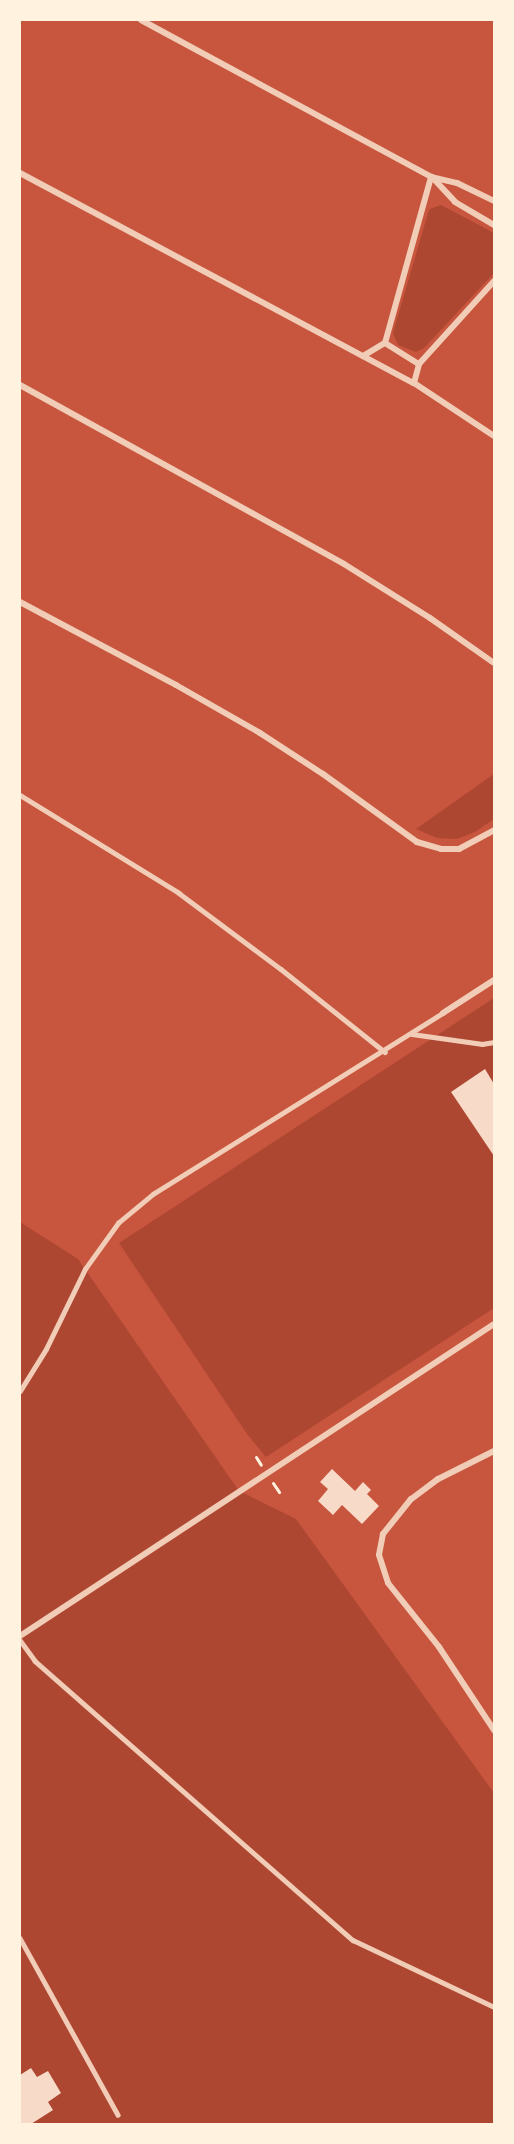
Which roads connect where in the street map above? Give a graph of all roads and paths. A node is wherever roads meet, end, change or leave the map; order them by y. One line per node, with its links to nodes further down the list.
1 (141, 20): 3 (street)
2 (20, 173): 8 (street)
3 (431, 177): 4 (street); 5 (street); 7 (street)
4 (495, 201)
5 (495, 225)
6 (495, 281): 9 (street)
7 (385, 343): 8 (street); 9 (street)
8 (363, 356): 10 (street)
9 (419, 364): 10 (street)
10 (414, 383): 12 (street)
11 (20, 385): 14 (street)
12 (495, 436)
13 (20, 602): 16 (street)
14 (495, 663)
15 (20, 795): 21 (lane)
16 (495, 830)
17 (495, 980): 18 (street)
18 (443, 1013): 19 (lane)
19 (412, 1034): 20 (lane); 21 (lane)
20 (495, 1042)
21 (385, 1052): 23 (lane)
22 (495, 1324): 25 (street)
23 (20, 1391)
24 (495, 1451): 26 (street)
25 (20, 1638): 28 (lane)
26 (495, 1730)
27 (20, 1938): 29 (lane)
28 (495, 2007)
29 (118, 2115)

